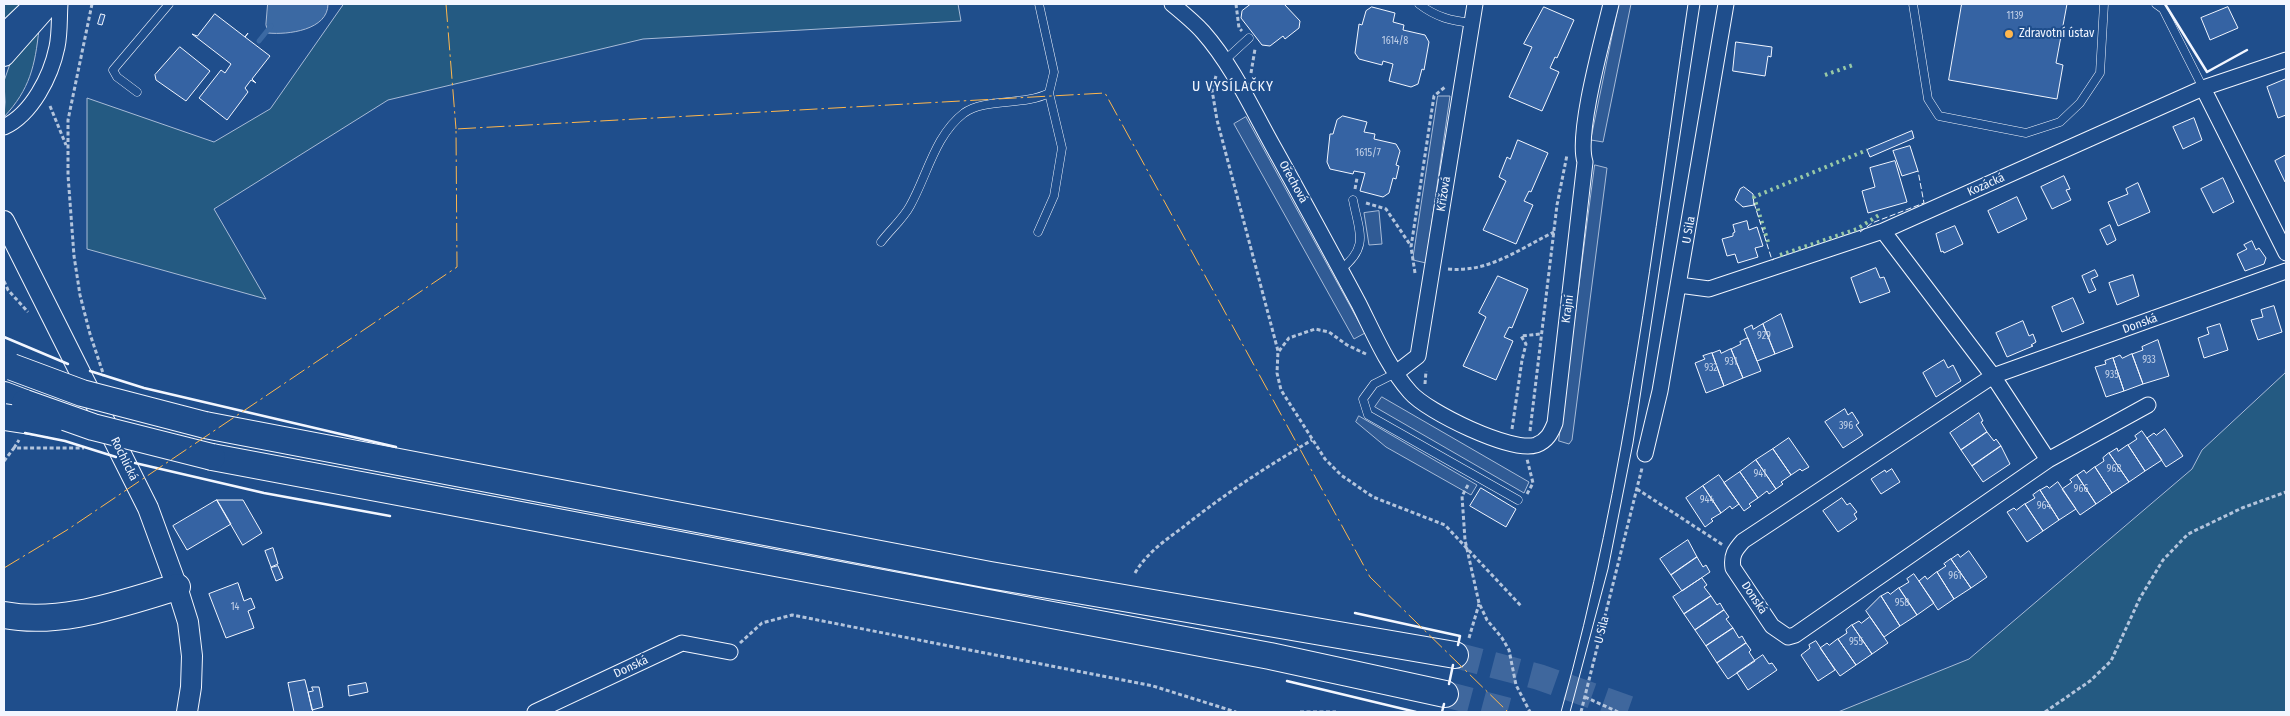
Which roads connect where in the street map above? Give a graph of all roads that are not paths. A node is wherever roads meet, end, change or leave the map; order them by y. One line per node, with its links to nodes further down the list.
1 (36, 4): 14 (street)
2 (169, 4): 20 (lane)
3 (1039, 4): 21 (lane)
4 (1172, 4): 17 (street, Ořechová)
5 (1419, 4): 13 (lane)
6 (1475, 4): 13 (street, Křížová)
7 (1611, 4): 33 (street, Krajní)
8 (1726, 4): 31 (street, U Sila)
9 (1913, 4): 10 (lane)
10 (2104, 4)
11 (2156, 4): 19 (lane)
12 (56, 6): 16 (street); 22 (street)
13 (1472, 23): 33 (street, Křížová)
14 (4, 34)
15 (1249, 38): 17 (lane)
16 (4, 56)
17 (1224, 60): 29 (street, Ořechová)
18 (2286, 60): 19 (street, Kozácká)
19 (2203, 88): 25 (street, Kozácká); 28 (street)
20 (137, 92)
21 (1049, 93): 26 (lane); 27 (lane)
22 (4, 127)
23 (1353, 200): 29 (lane)
24 (4, 221): 42 (street, Rochlická)
25 (1883, 230): 31 (street, Kozácká); 34 (street)
26 (1038, 232)
27 (880, 242)
28 (2286, 253)
29 (1340, 270): 33 (street, Ořechová)
30 (2286, 271): 34 (street, Donská)
31 (1679, 285): 39 (street, U Sila)
32 (7, 364): 45 (highway, bridge)
33 (1396, 373): 41 (lane)
34 (1993, 376): 40 (street); 40 (street, Donská)
35 (14, 399): 38 (highway, bridge)
36 (2148, 404): 40 (street, Donská)
37 (4, 417): 38 (highway, bridge)
38 (93, 427): 46 (highway, bridge)
39 (1645, 454)
40 (2048, 460)
41 (1518, 500)
42 (177, 587): 43 (highway); 47 (street, Rochlická)
43 (4, 615)
44 (730, 652): 48 (street, Donská)
45 (1455, 655)
46 (1445, 694)
47 (187, 712)
48 (535, 712)

